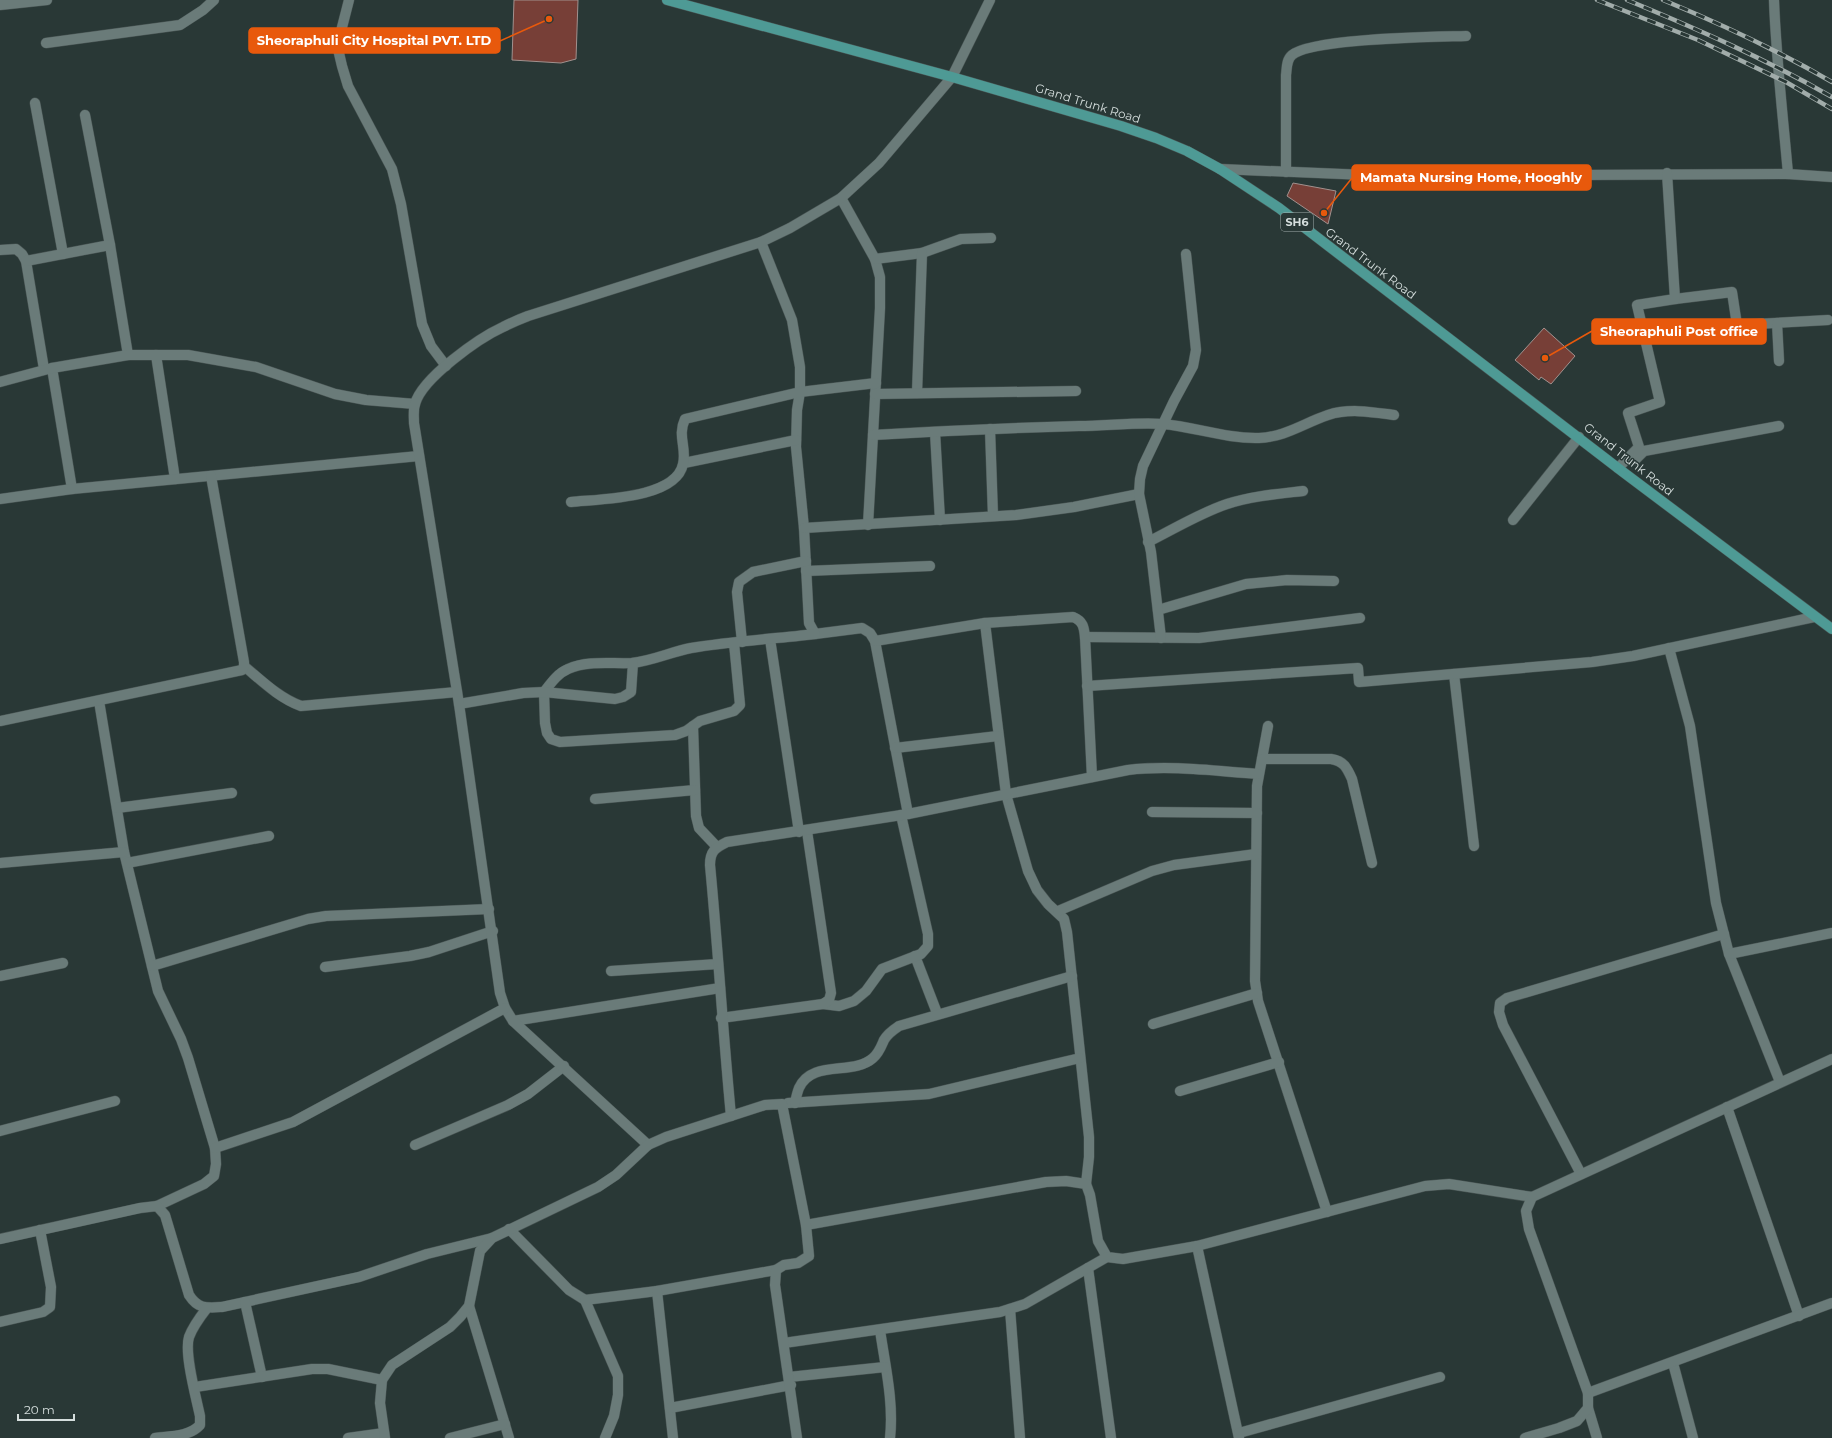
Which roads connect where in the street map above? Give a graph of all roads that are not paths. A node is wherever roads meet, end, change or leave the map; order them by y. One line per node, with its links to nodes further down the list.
1 (47, 0): 7 (street)
2 (214, 0): 9 (street)
3 (349, 0): 34 (street)
4 (667, 0): 10 (main road, Grand Trunk Road / SH6)
5 (990, 0): 10 (street)
6 (1774, 0): 16 (street)
7 (0, 5)
8 (1466, 36): 14 (street)
9 (46, 43)
10 (952, 77): 13 (main road, Grand Trunk Road / SH6); 18 (street)
11 (35, 103): 24 (street)
12 (85, 115): 21 (street)
13 (1220, 169): 14 (street); 49 (main road, Grand Trunk Road / SH6)
14 (1286, 172): 15 (street)
15 (1667, 174): 16 (street); 28 (street)
16 (1788, 174): 17 (street)
17 (1832, 177)
18 (841, 198): 20 (street); 26 (street)
19 (991, 238): 23 (street)
20 (761, 242): 34 (street); 39 (street)
21 (110, 245): 24 (street); 31 (street)
22 (0, 250): 27 (street)
23 (922, 253): 26 (street); 40 (street)
24 (63, 254): 27 (street)
25 (1186, 254): 44 (street)
26 (875, 259): 37 (street)
27 (26, 261): 35 (street)
28 (1675, 299): 30 (street); 53 (street)
29 (1828, 320): 30 (street)
30 (1777, 323): 33 (street)
31 (128, 355): 32 (street); 35 (street)
32 (156, 355): 42 (street); 55 (street)
33 (1779, 361)
34 (446, 366): 42 (street)
35 (48, 368): 36 (street); 56 (street)
36 (0, 382)
37 (876, 383): 39 (street); 41 (street)
38 (1076, 391): 40 (street)
39 (800, 392): 50 (street); 52 (street)
40 (917, 393): 41 (street)
41 (875, 394): 48 (street)
42 (415, 404): 51 (street)
43 (1394, 415): 44 (street)
44 (1163, 424): 46 (street); 58 (street)
45 (1779, 426): 53 (street)
46 (990, 429): 47 (street); 61 (street)
47 (935, 432): 48 (street); 62 (street)
48 (873, 435): 64 (street)
49 (1579, 437): 53 (main road, Grand Trunk Road / SH6); 63 (street)
50 (796, 440): 52 (street); 65 (street)
51 (419, 456): 54 (street); 86 (street)
52 (684, 463): 60 (street)
53 (1620, 470): 71 (main road, Grand Trunk Road / SH6)
54 (212, 476): 55 (street); 83 (street)
55 (174, 479): 56 (street)
56 (72, 489): 59 (street)
57 (1303, 491): 66 (street)
58 (1140, 494): 61 (street); 66 (street)
59 (0, 499)
60 (571, 502)
61 (993, 516): 62 (street)
62 (940, 520): 64 (street)
63 (1513, 520)
64 (868, 525): 65 (street)
65 (804, 528): 67 (street)
66 (1148, 542): 70 (street)
67 (806, 566): 68 (street); 75 (street); 80 (street)
68 (930, 566)
69 (1334, 580): 70 (street)
70 (1158, 610): 77 (street)
71 (1814, 617): 74 (main road, Grand Trunk Road / SH6); 81 (street)
72 (1360, 618): 77 (street)
73 (985, 623): 76 (street); 79 (street); 93 (street)
74 (1832, 629)
75 (815, 634): 78 (street); 79 (street)
76 (1085, 637): 77 (street); 85 (street)
77 (1161, 638)
78 (770, 639): 80 (street); 106 (street)
79 (874, 641): 94 (street)
80 (738, 642): 82 (street); 91 (street)
81 (1669, 648): 84 (street); 119 (street)
82 (633, 663): 87 (street); 87 (street)
83 (244, 666): 86 (street); 88 (street)
84 (1454, 674): 85 (street); 108 (street)
85 (1087, 686): 97 (street)
86 (457, 692): 89 (street)
87 (544, 692): 89 (street); 91 (street)
88 (99, 701): 90 (street); 102 (street)
89 (459, 704): 115 (street)
90 (0, 722)
91 (693, 726): 98 (street)
92 (1268, 726): 95 (street)
93 (998, 736): 94 (street); 100 (street)
94 (895, 748): 105 (street)
95 (1262, 759): 96 (street); 114 (street)
96 (1258, 774): 97 (street); 104 (street)
97 (1092, 777): 100 (street)
98 (695, 790): 101 (street); 109 (street)
99 (232, 793): 102 (street)
100 (1006, 794): 105 (street); 116 (street)
101 (595, 799)
102 (117, 808): 110 (street)
103 (1152, 812): 104 (street)
104 (1257, 813): 111 (street)
105 (904, 814): 106 (street); 121 (street)
106 (803, 831): 109 (street); 131 (street)
107 (269, 836): 113 (street)
108 (1474, 846)
109 (717, 847): 123 (street)
110 (124, 852): 112 (street); 113 (street)
111 (1256, 854): 116 (street); 130 (street)
112 (0, 863)
113 (127, 863): 124 (street)
114 (1372, 863)
115 (489, 909): 117 (street); 124 (street)
116 (1058, 911): 128 (street)
117 (493, 931): 125 (street); 132 (street)
118 (1832, 933): 120 (street)
119 (1724, 934): 120 (street); 152 (street)
120 (1729, 954): 141 (street)
121 (915, 956): 131 (street); 133 (street)
122 (64, 963): 127 (street)
123 (718, 964): 126 (street); 129 (street)
124 (152, 966): 151 (street)
125 (325, 967)
126 (611, 971)
127 (0, 976)
128 (1072, 976): 133 (street); 137 (street)
129 (720, 988): 134 (street); 135 (street)
130 (1257, 993): 136 (street); 139 (street)
131 (823, 1004): 134 (street)
132 (505, 1008): 135 (street); 151 (street)
133 (937, 1014): 144 (street)
134 (721, 1018): 147 (street)
135 (513, 1021): 140 (street)
136 (1153, 1024)
137 (1080, 1058): 144 (street); 153 (street)
138 (1832, 1059): 141 (street)
139 (1278, 1062): 142 (street); 156 (street)
140 (564, 1066): 149 (street); 150 (street)
141 (1780, 1082): 146 (street)
142 (1180, 1091)
143 (114, 1102): 148 (street)
144 (795, 1103): 145 (street)
145 (782, 1104): 147 (street); 157 (street)
146 (1727, 1106): 152 (street); 173 (street)
147 (731, 1116): 150 (street)
148 (0, 1131)
149 (415, 1145)
150 (648, 1145): 158 (street)
151 (215, 1148): 155 (street)
152 (1581, 1174): 154 (street)
153 (1086, 1184): 157 (street); 163 (street)
154 (1532, 1197): 156 (street); 184 (street)
155 (157, 1206): 159 (street); 171 (street)
156 (1327, 1212): 162 (street)
157 (806, 1225): 165 (street)
158 (509, 1229): 160 (street); 167 (street)
159 (40, 1230): 161 (street); 174 (street)
160 (492, 1238): 168 (street); 170 (street)
161 (0, 1239)
162 (1196, 1246): 163 (street); 189 (street)
163 (1107, 1258): 164 (street)
164 (1088, 1268): 172 (street); 199 (street)
165 (776, 1270): 166 (street); 176 (street)
166 (657, 1291): 167 (street); 185 (street)
167 (584, 1300): 194 (street)
168 (245, 1302): 171 (street); 179 (street)
169 (1832, 1303): 173 (street)
170 (469, 1306): 181 (street); 187 (street)
171 (207, 1308): 183 (street)
172 (1010, 1309): 175 (street); 198 (street)
173 (1799, 1316): 177 (street)
174 (0, 1322)
175 (880, 1330): 176 (street); 178 (street)
176 (784, 1343): 182 (street)
177 (1673, 1363): 184 (street); 202 (street)
178 (885, 1367): 182 (street); 197 (street)
179 (262, 1377): 181 (street); 183 (street)
180 (1440, 1378): 189 (street)
181 (382, 1380): 188 (street)
182 (790, 1381): 185 (street); 196 (street)
183 (194, 1387): 190 (street)
184 (1588, 1393): 186 (street)
185 (670, 1408): 195 (street)
186 (1588, 1408): 200 (street); 201 (street)
187 (505, 1424): 192 (street); 193 (street)
188 (385, 1435): 191 (street)
189 (1239, 1436)
190 (155, 1438)
191 (348, 1438)
192 (450, 1438)
193 (509, 1438)
194 (605, 1438)
195 (673, 1438)
196 (797, 1438)
197 (890, 1438)
198 (1020, 1438)
199 (1111, 1438)
200 (1525, 1438)
201 (1596, 1438)
202 (1693, 1438)

